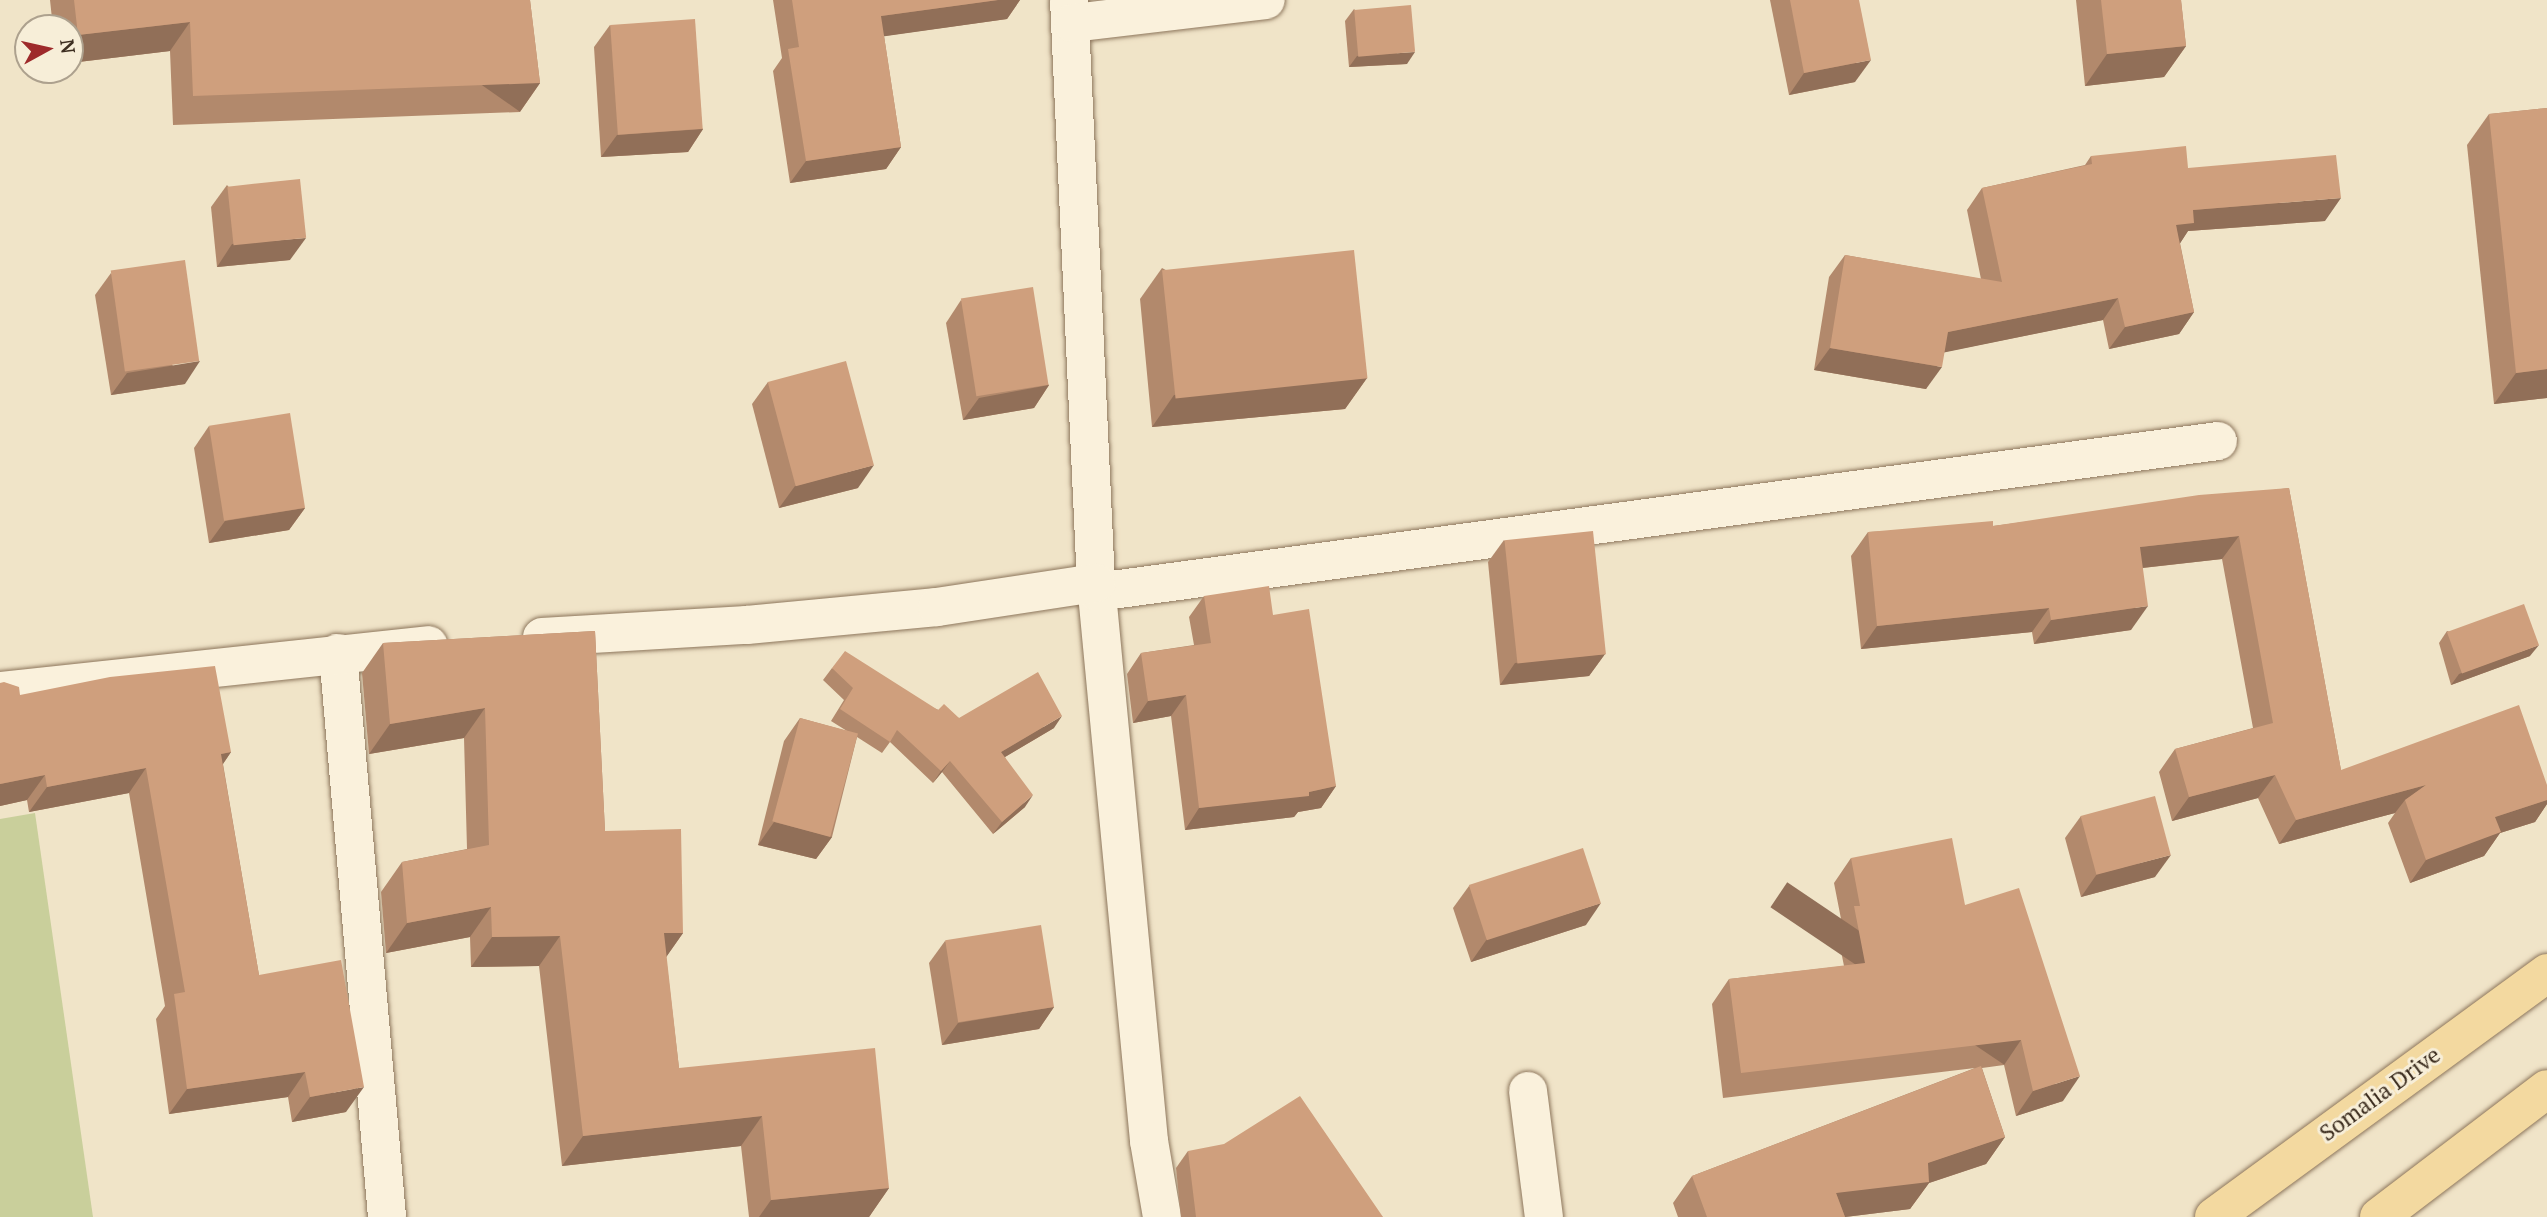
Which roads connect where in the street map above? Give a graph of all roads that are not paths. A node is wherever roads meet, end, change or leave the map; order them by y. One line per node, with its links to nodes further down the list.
1 (1266, 0): 2 (street)
2 (1071, 11): 4 (street)
3 (2218, 441): 4 (street)
4 (1096, 587): 5 (street); 13 (street)
5 (502, 640)
6 (461, 643): 7 (street)
7 (338, 653): 8 (street); 12 (street)
8 (0, 691)
9 (2547, 973): 15 (main road, Somalia Drive)
10 (2547, 1089): 16 (main road)
11 (1528, 1091): 14 (street)
12 (387, 1217)
13 (1162, 1217)
14 (1544, 1217)
15 (2214, 1217)
16 (2379, 1217)

